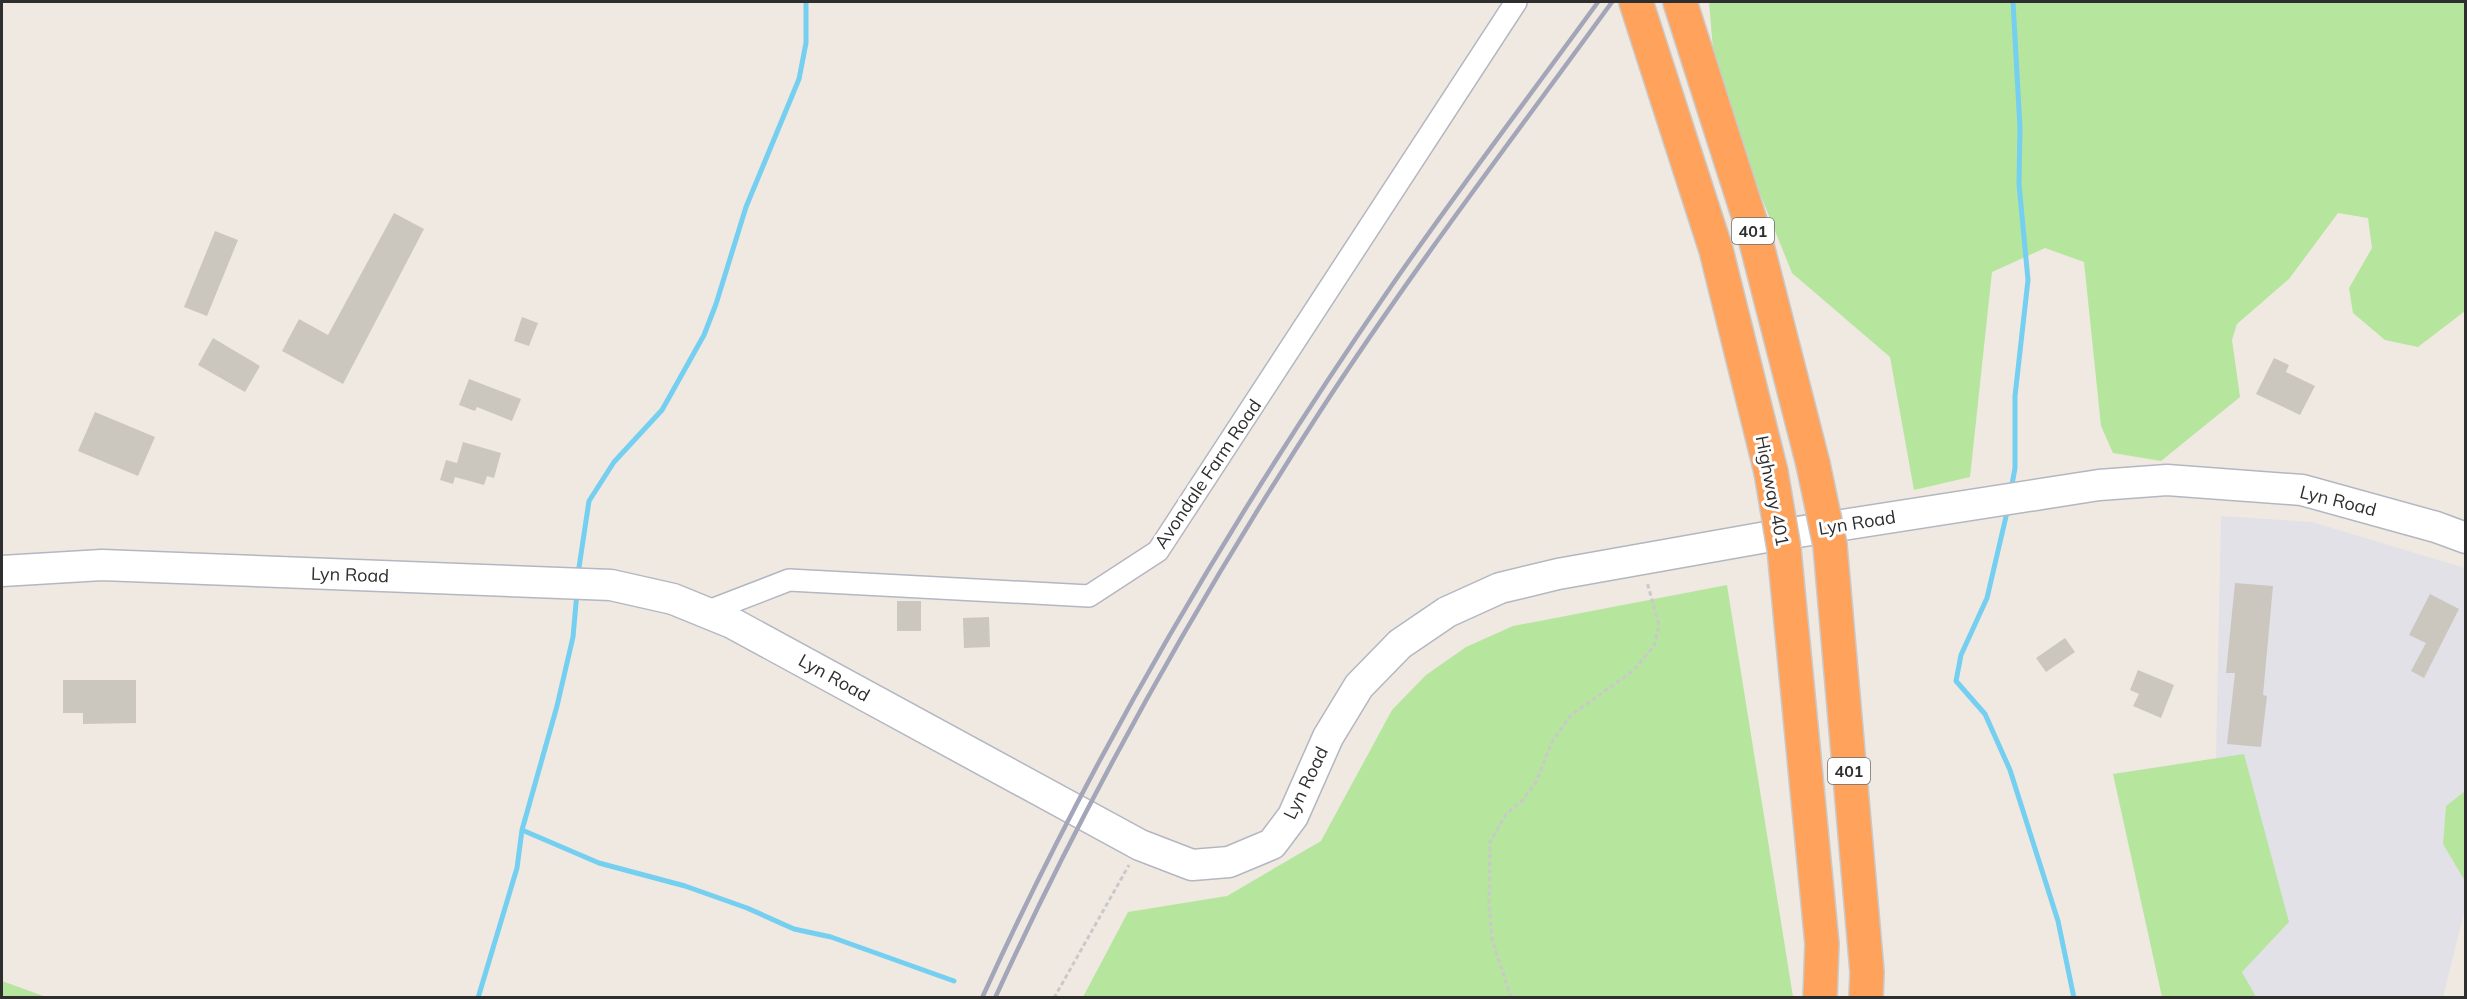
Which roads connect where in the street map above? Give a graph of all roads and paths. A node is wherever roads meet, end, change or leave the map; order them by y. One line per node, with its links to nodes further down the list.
1 (1516, 2): 7 (street, Avondale Farm Road)
2 (1680, 2): 12 (highway, 401, bridge)
3 (1639, 12): 11 (highway, Highway 401 / 401, bridge)
4 (2466, 538): 5 (main road, Lyn Road)
5 (1642, 560): 8 (main road, Lyn Road); 10 (path)
6 (2, 571): 7 (main road, Lyn Road)
7 (706, 612): 8 (main road, Lyn Road)
8 (1140, 845): 9 (path)
9 (1054, 998)
10 (1511, 998)
11 (1820, 998)
12 (1866, 998)

